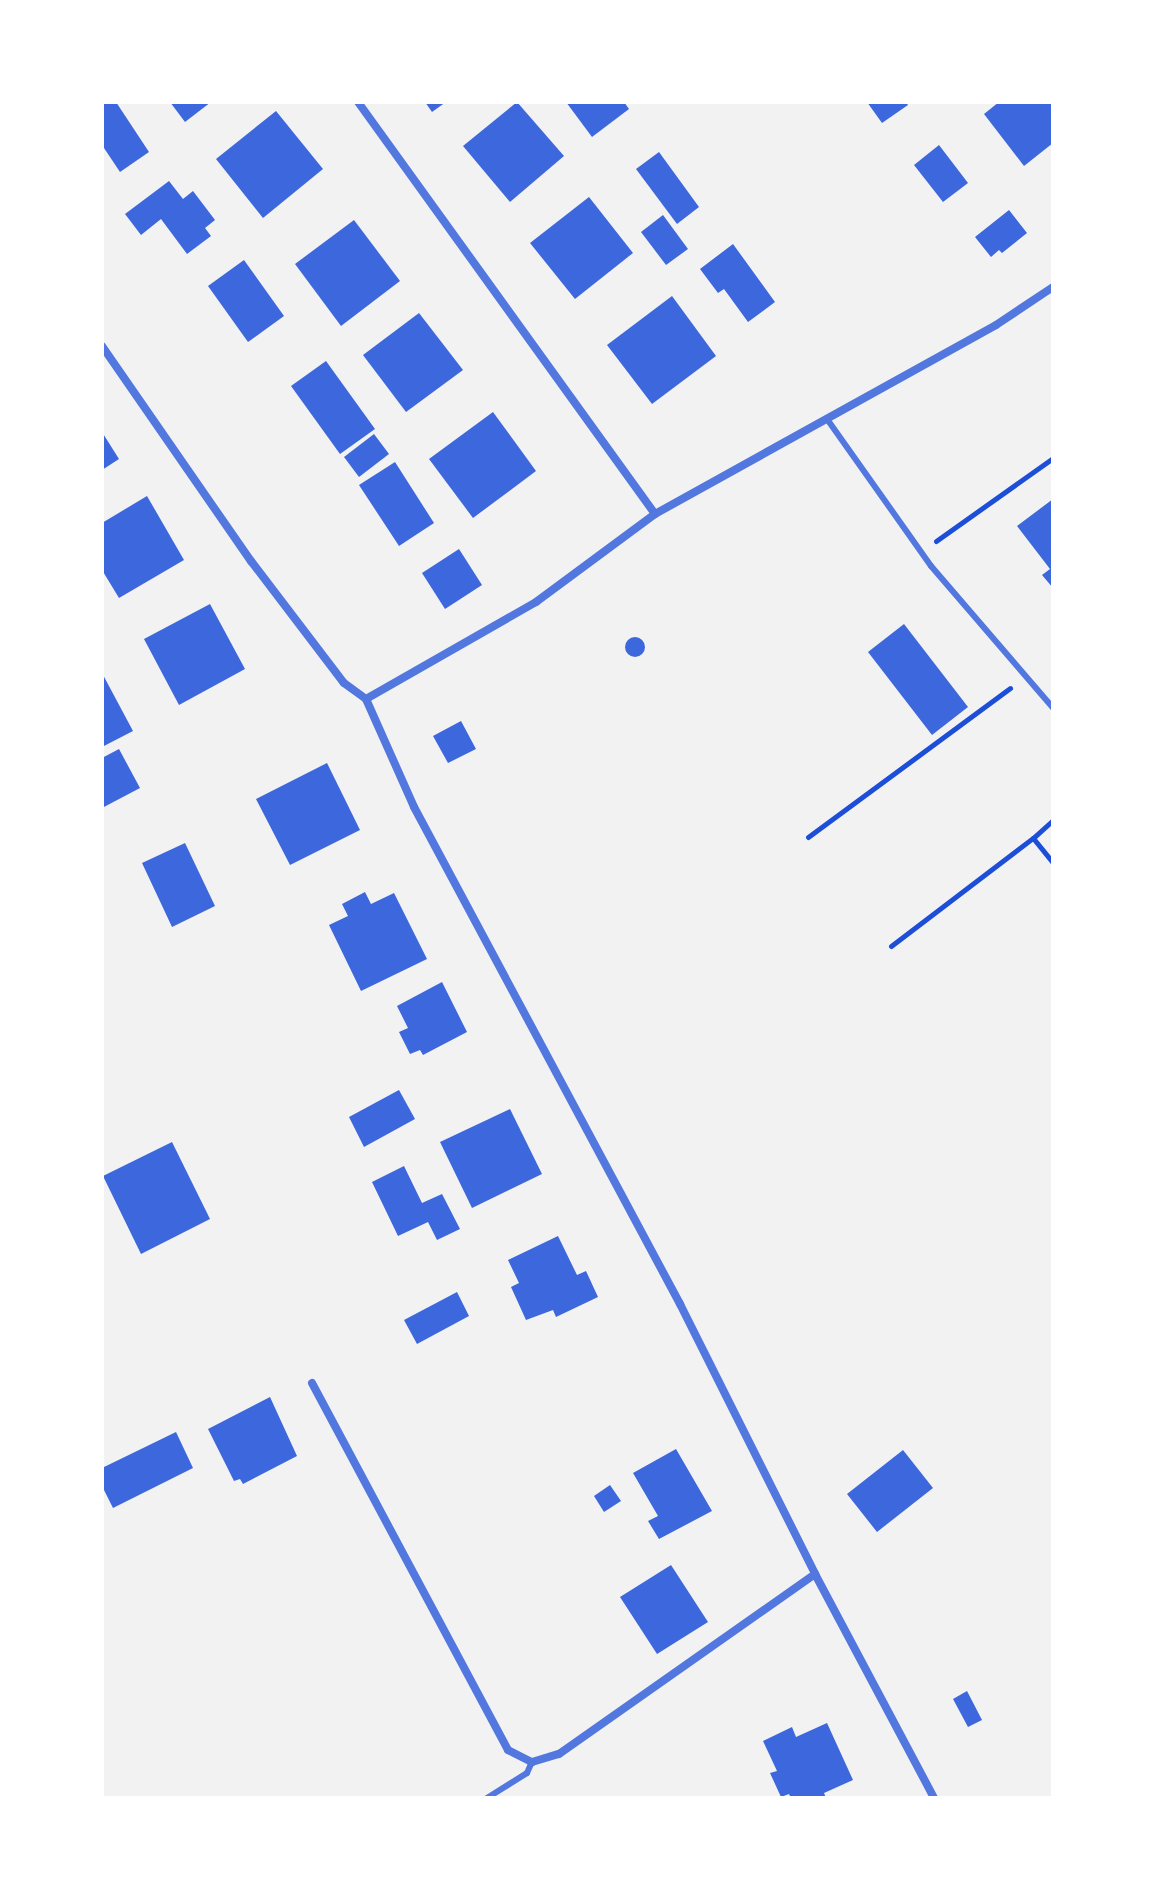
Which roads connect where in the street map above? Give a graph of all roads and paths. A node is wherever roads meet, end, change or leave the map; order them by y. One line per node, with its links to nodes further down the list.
1 (358, 102): 6 (street)
2 (1053, 287): 4 (street)
3 (102, 346): 9 (street)
4 (827, 419): 6 (street); 7 (lane)
5 (1053, 458): 7 (path)
6 (655, 514): 9 (street)
7 (921, 552): 8 (lane)
8 (1026, 677): 10 (lane); 12 (path)
9 (366, 699): 17 (street)
10 (1053, 708)
11 (1053, 820): 13 (path)
12 (808, 837)
13 (1033, 838): 14 (path); 15 (path)
14 (1053, 863)
15 (891, 946)
16 (312, 1383): 18 (street)
17 (815, 1574): 18 (street); 20 (street)
18 (532, 1762): 19 (lane)
19 (487, 1798)
20 (934, 1798)

